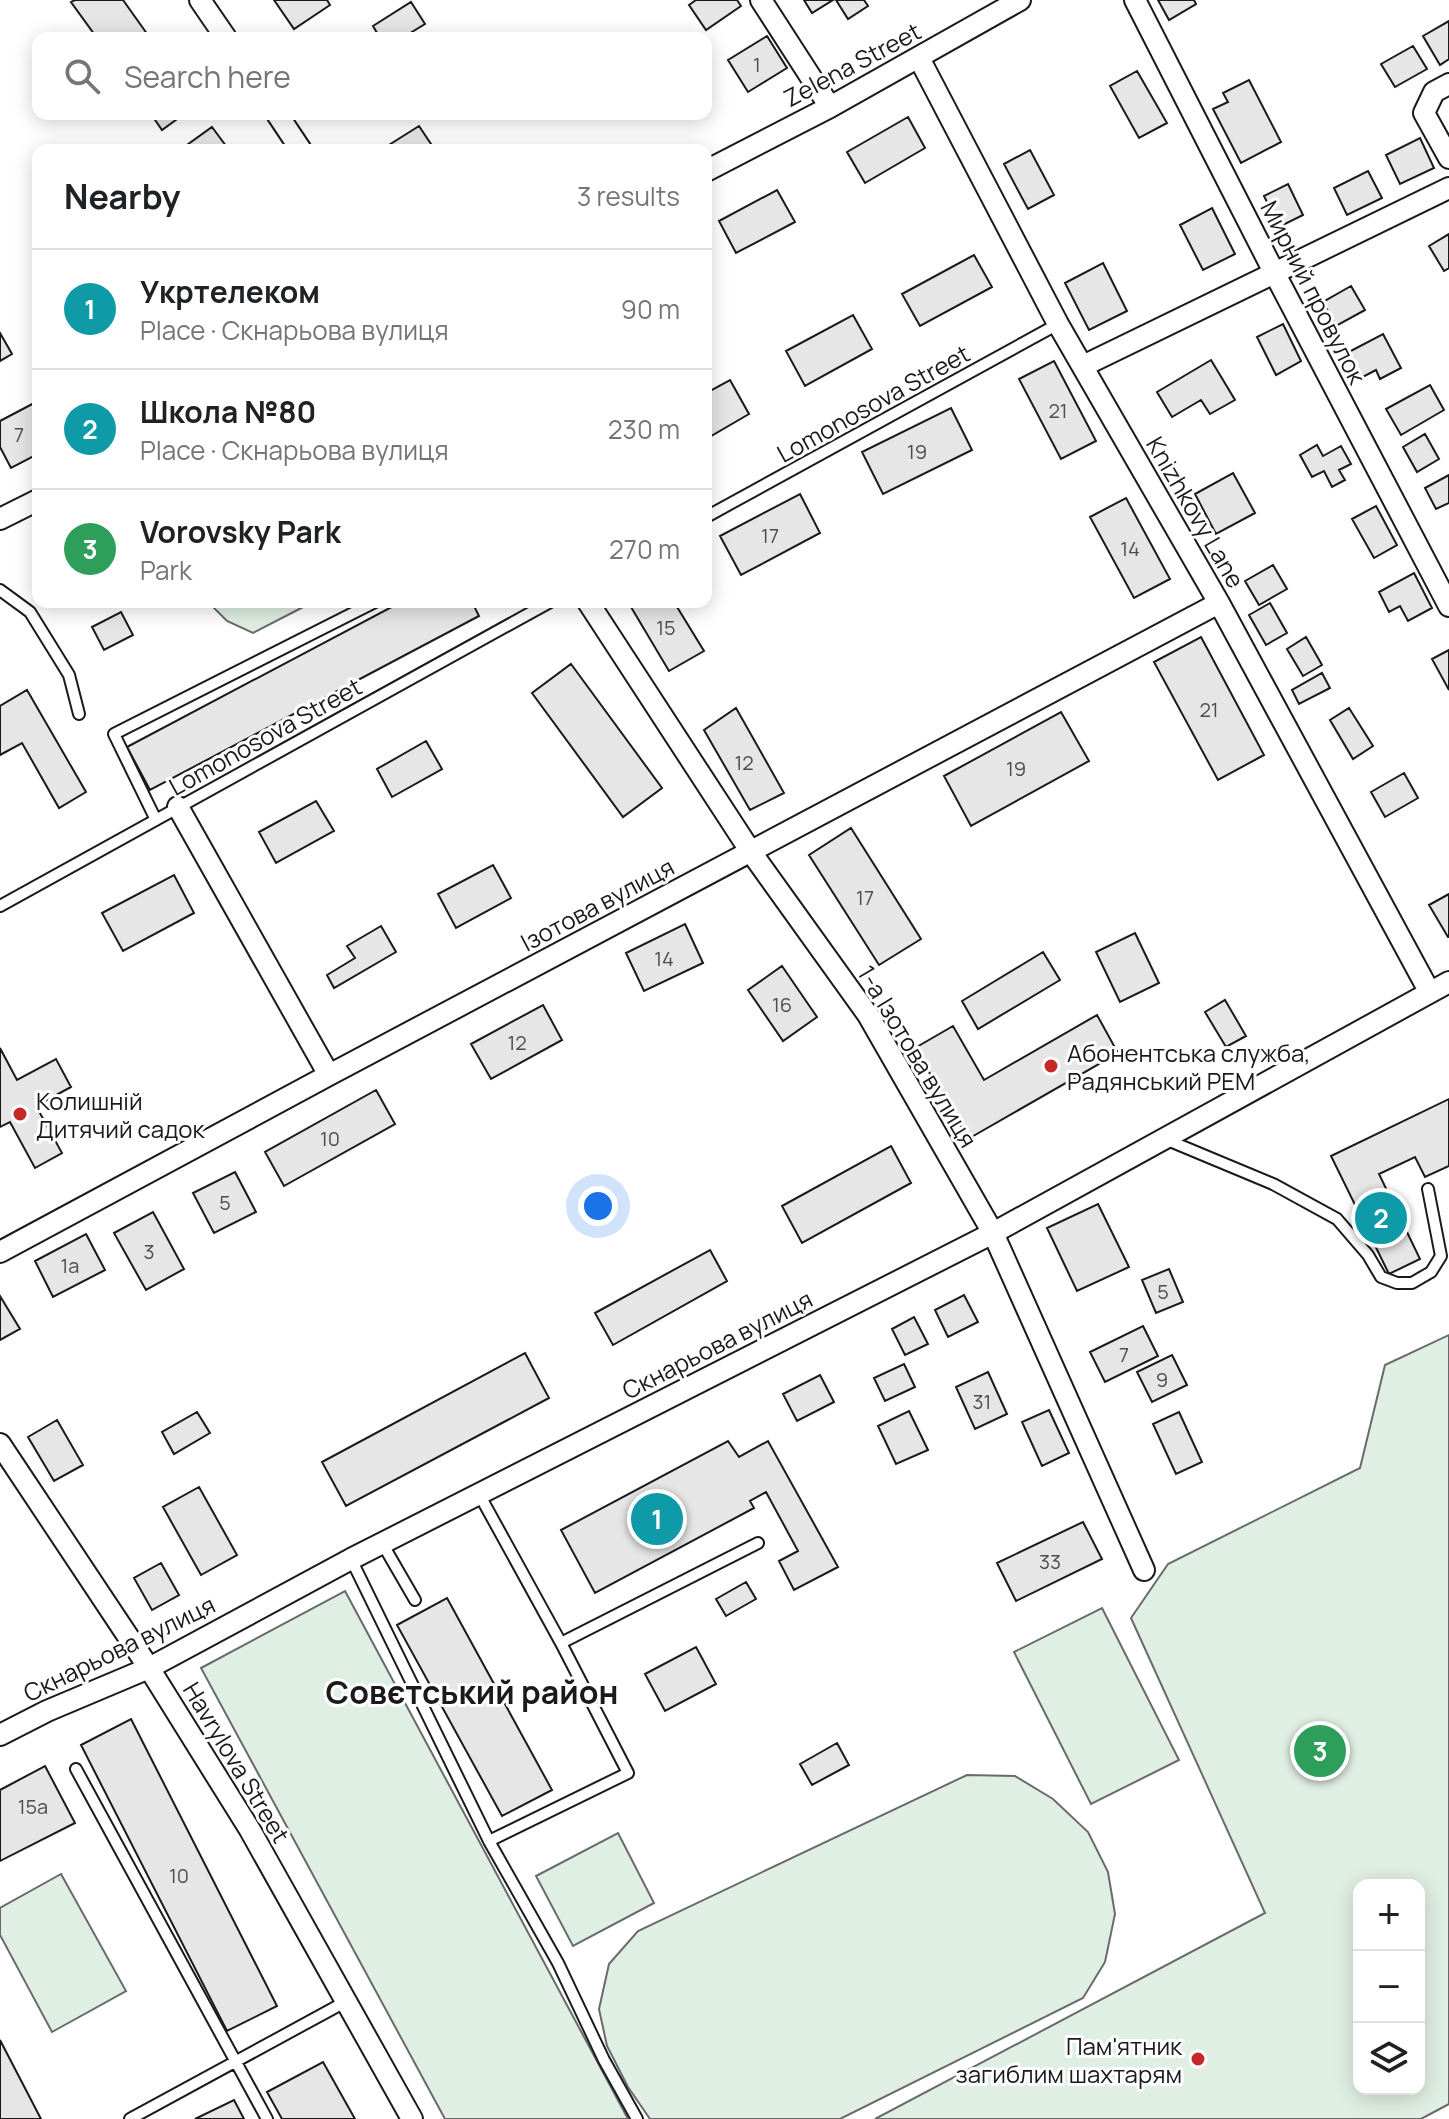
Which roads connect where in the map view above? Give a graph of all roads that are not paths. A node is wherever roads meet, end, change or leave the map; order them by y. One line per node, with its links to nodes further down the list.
1 (200, 0): 5 (street)
2 (761, 0): 8 (street)
3 (1020, 0): 6 (street, Zelena Street)
4 (1135, 0): 14 (street, Мирний провулок)
5 (222, 32)
6 (919, 58): 8 (street, Zelena Street); 15 (street, Knizhkovy Lane)
7 (1449, 84): 11 (street)
8 (830, 107): 12 (street, Zelena Street)
9 (281, 120): 10 (street)
10 (297, 144)
11 (1449, 158)
12 (712, 168)
13 (1449, 188): 14 (street)
14 (1275, 274): 16 (street); 22 (street, Мирний провулок)
15 (1058, 324): 16 (street, Knizhkovy Lane); 18 (lane, Lomonosova Street)
16 (1083, 366): 21 (street, Knizhkovy Lane)
17 (32, 503): 19 (street)
18 (712, 514)
19 (1, 517)
20 (0, 590): 26 (lane)
21 (1219, 603): 29 (street, Ізотова вулиця); 32 (street, Knizhkovy Lane)
22 (1449, 606)
23 (363, 608): 28 (lane)
24 (539, 608): 27 (lane, Lomonosova Street)
25 (592, 608): 29 (street, 1-а Ізотова вулиця)
26 (79, 714)
27 (178, 807): 28 (lane, Lomonosova Street); 33 (street)
28 (156, 820): 30 (lane, Lomonosova Street)
29 (751, 852): 33 (street, Ізотова вулиця); 36 (street, 1-а Ізотова вулиця)
30 (0, 906)
31 (1449, 982): 32 (street, Скнарьова вулиця)
32 (1429, 991): 34 (street, Скнарьова вулиця)
33 (329, 1075): 37 (street, Ізотова вулиця)
34 (1163, 1138): 35 (lane); 36 (street, Скнарьова вулиця)
35 (1428, 1189)
36 (993, 1233): 39 (street, Скнарьова вулиця); 43 (street, 1-а Ізотова вулиця)
37 (0, 1252)
38 (0, 1444): 46 (street, Havrylova Street)
39 (479, 1494): 40 (street, Скнарьова вулиця); 45 (lane)
40 (382, 1543): 42 (street, Скнарьова вулиця); 44 (lane)
41 (758, 1543): 45 (lane)
42 (351, 1559): 46 (street, Скнарьова вулиця); 49 (lane)
43 (1144, 1570)
44 (415, 1600)
45 (561, 1643): 49 (lane)
46 (149, 1668): 47 (street, Скнарьова вулиця); 50 (street, Havrylova Street)
47 (0, 1735)
48 (76, 1769): 51 (lane)
49 (489, 1841): 55 (lane)
50 (345, 2002): 51 (lane); 54 (street, Havrylova Street)
51 (236, 2062): 52 (lane); 53 (lane)
52 (130, 2119)
53 (267, 2119)
54 (412, 2119)
55 (637, 2119)

